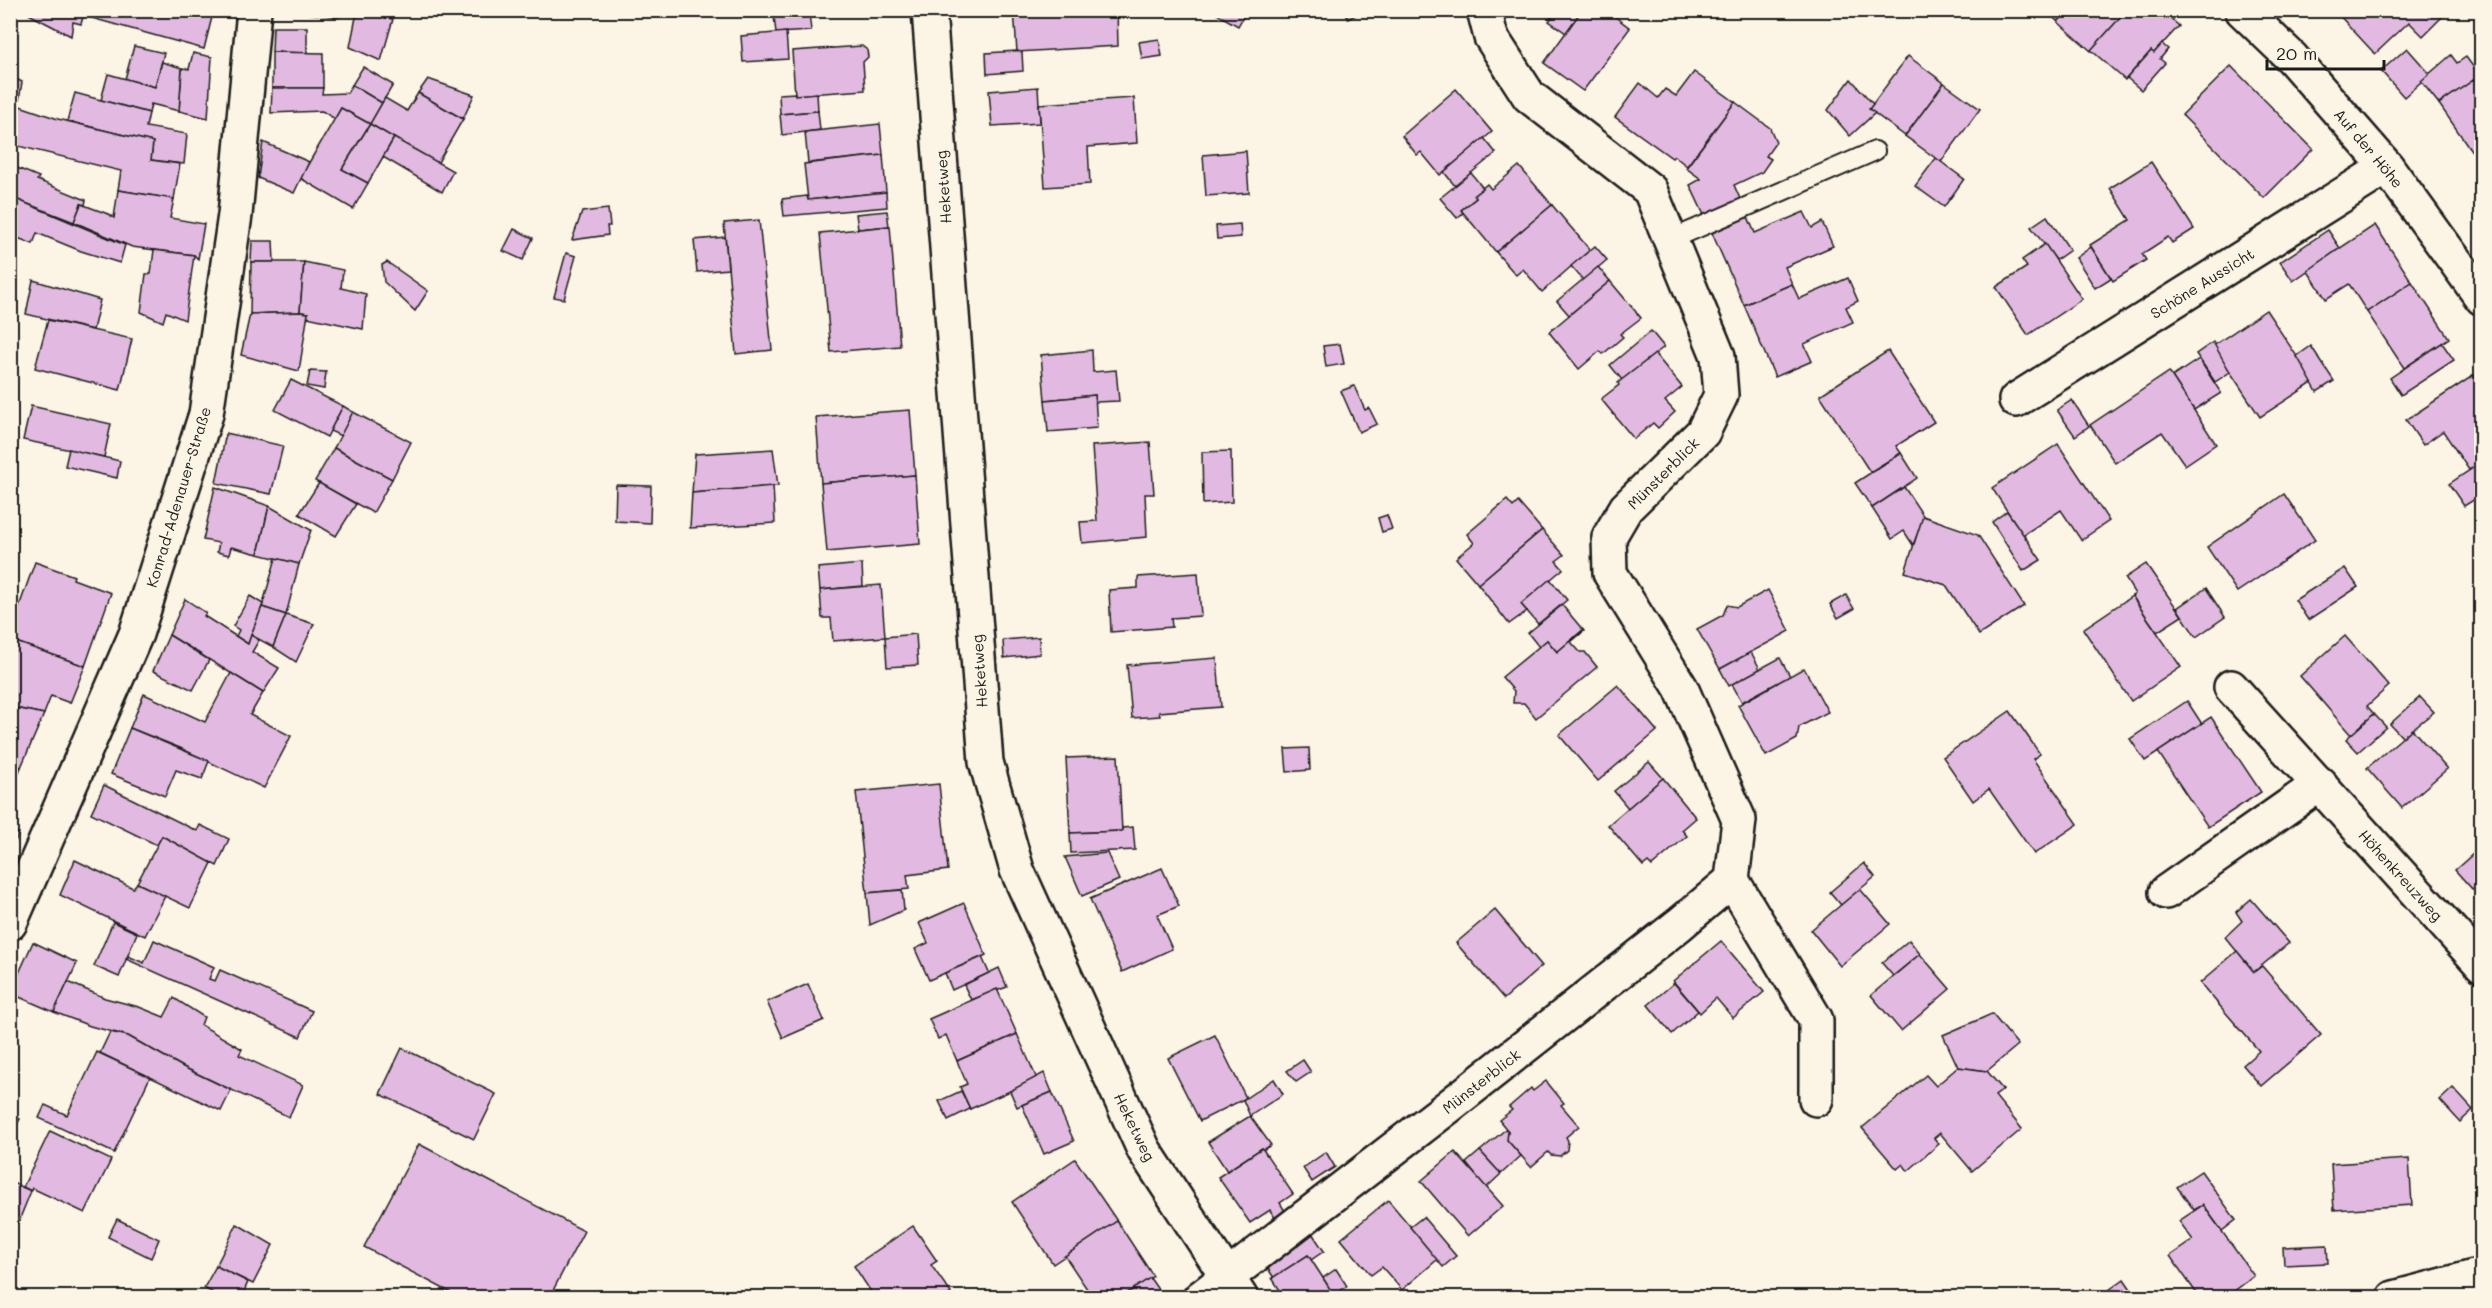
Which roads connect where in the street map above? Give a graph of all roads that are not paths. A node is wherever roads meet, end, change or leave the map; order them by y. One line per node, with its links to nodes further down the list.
1 (254, 10): 14 (street, Konrad-Adenauer-Straße)
2 (929, 10): 18 (street, Heketweg)
3 (1484, 10): 7 (street, Münsterblick)
4 (2242, 10): 6 (street, Auf der Höhe)
5 (1875, 151): 7 (lane)
6 (2387, 167): 8 (street, Auf der Höhe); 9 (street, Schöne Aussicht)
7 (1670, 240): 12 (street, Münsterblick)
8 (2481, 298)
9 (2016, 400)
10 (2231, 687): 11 (street, Höhenkreuzweg)
11 (2320, 784): 13 (street); 15 (street, Höhenkreuzweg)
12 (1732, 879): 16 (street); 18 (street, Münsterblick)
13 (2166, 892)
14 (10, 923)
15 (2481, 965)
16 (1816, 1099)
17 (2481, 1275): 20 (street)
18 (1234, 1287): 19 (street)
19 (1200, 1298)
20 (2394, 1298)

